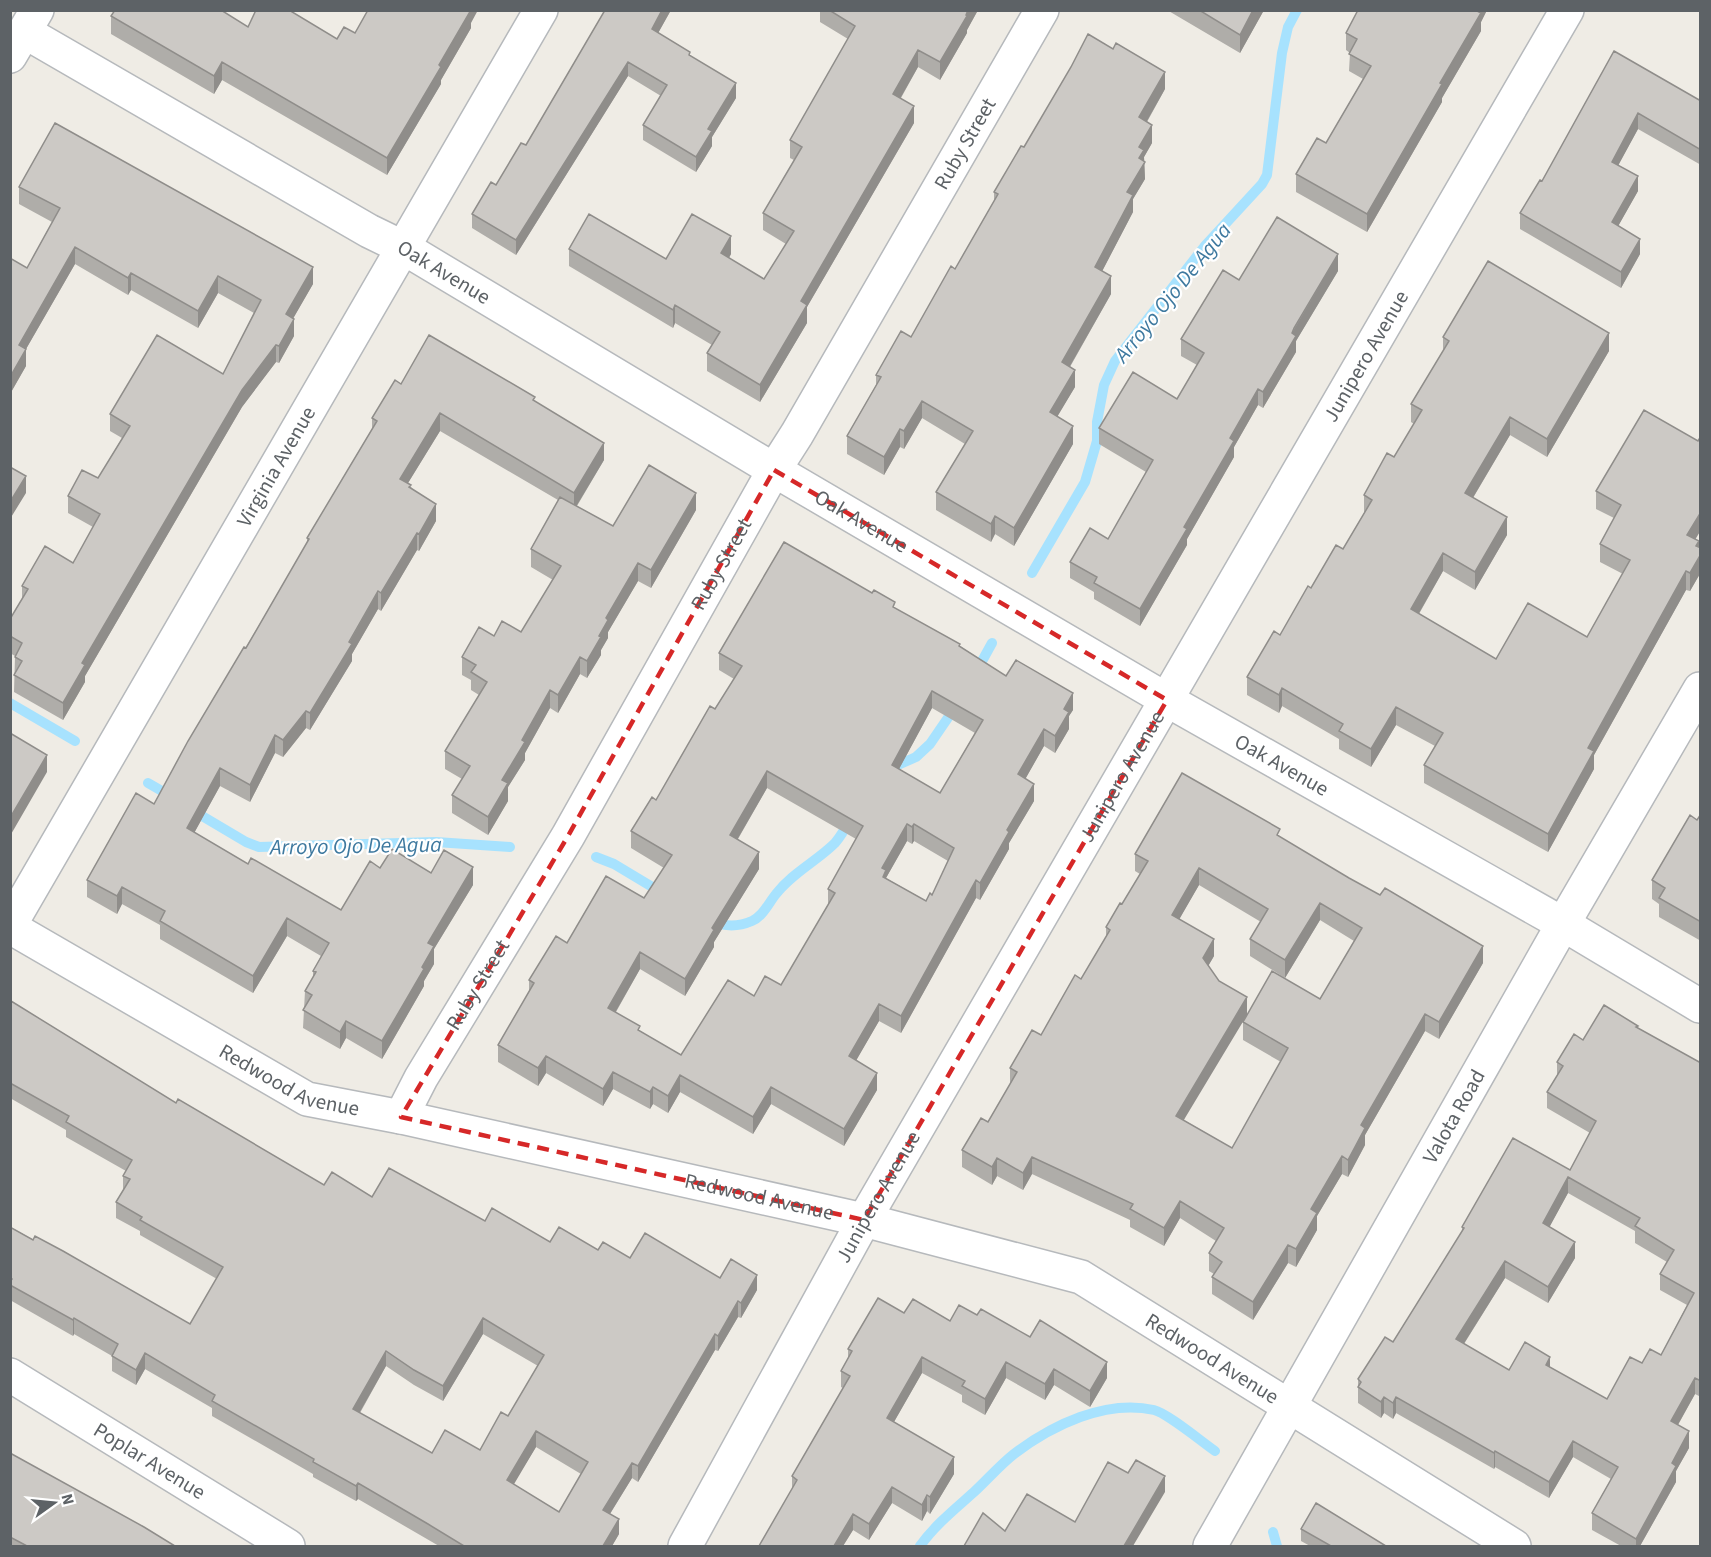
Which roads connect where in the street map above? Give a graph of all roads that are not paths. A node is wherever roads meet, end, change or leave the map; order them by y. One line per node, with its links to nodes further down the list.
1 (542, 10): 5 (street, Virginia Avenue)
2 (1042, 10): 6 (street, Ruby Street)
3 (1567, 10): 8 (street, Junipero Avenue)
4 (24, 33): 5 (street, Oak Avenue)
5 (404, 248): 6 (street, Oak Avenue); 10 (street, Virginia Avenue)
6 (774, 470): 8 (street, Oak Avenue); 12 (street, Ruby Street)
7 (1701, 689): 9 (street, Valota Road)
8 (1167, 700): 9 (street, Oak Avenue); 13 (street, Junipero Avenue)
9 (1563, 924): 11 (street, Oak Avenue); 15 (street, Valota Road)
10 (10, 926): 12 (street, Redwood Avenue)
11 (1701, 1006)
12 (402, 1117): 13 (street, Redwood Avenue)
13 (864, 1220): 15 (street, Redwood Avenue); 17 (street, Junipero Avenue)
14 (10, 1375): 16 (street, Poplar Avenue)
15 (1289, 1407): 18 (street, Valota Road); 19 (street, Redwood Avenue)
16 (288, 1546)
17 (685, 1546)
18 (1210, 1546)
19 (1514, 1546)

